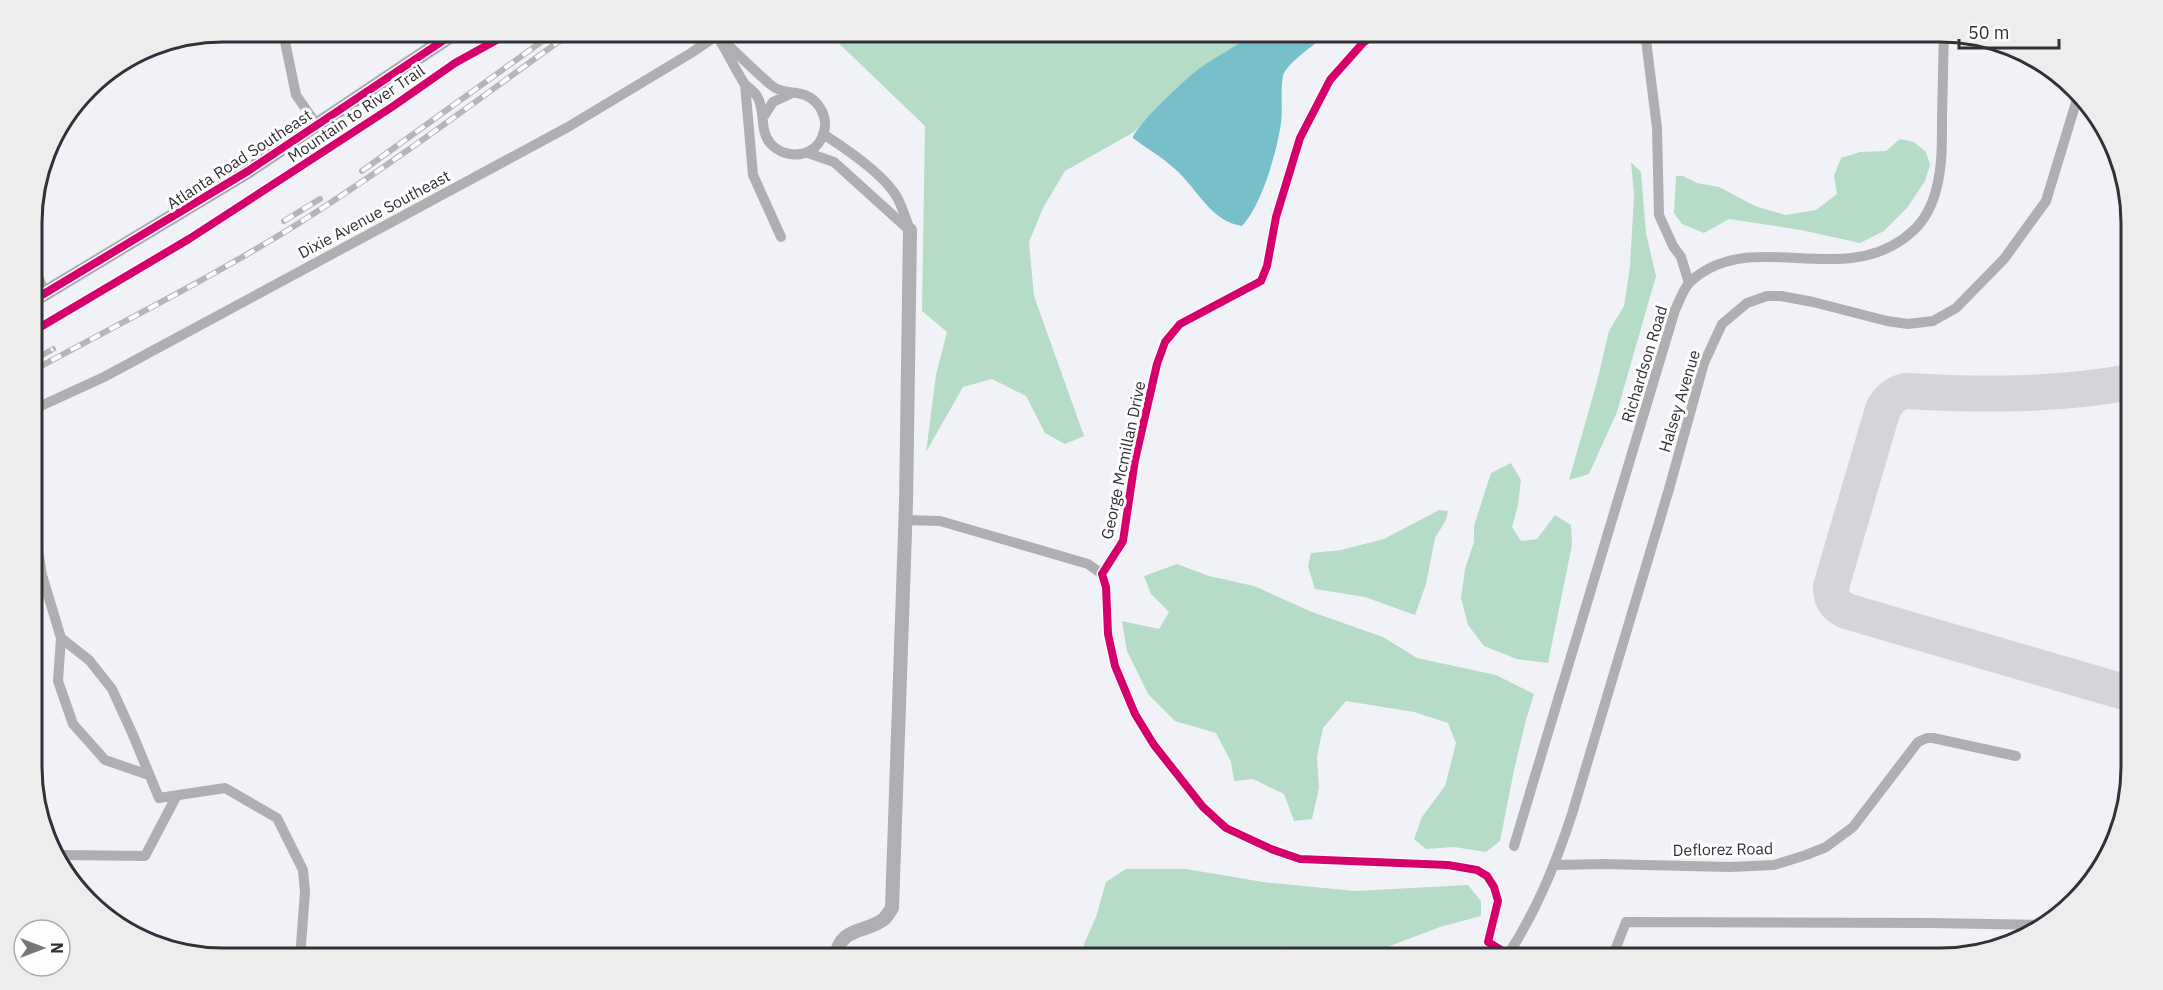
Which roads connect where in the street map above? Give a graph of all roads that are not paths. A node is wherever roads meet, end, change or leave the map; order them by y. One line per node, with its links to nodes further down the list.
1 (286, 42): 13 (street)
2 (441, 42): 13 (main road, Atlanta Road Southeast)
3 (706, 42): 20 (street, Dixie Avenue Southeast)
4 (723, 42): 9 (street)
5 (727, 42): 10 (street)
6 (1364, 42): 22 (street, George Mcmillan Drive)
7 (1647, 42): 18 (street)
8 (1944, 42): 18 (street)
9 (745, 84): 12 (street); 17 (street)
10 (790, 94): 12 (street); 14 (street)
11 (2076, 104): 30 (street, Halsey Avenue)
12 (764, 116): 15 (street)
13 (317, 125): 19 (main road, Atlanta Road Southeast)
14 (823, 134): 15 (street); 16 (street)
15 (808, 153): 16 (street)
16 (910, 230): 21 (street)
17 (781, 237)
18 (1689, 283): 28 (street, Richardson Road)
19 (42, 296)
20 (42, 405)
21 (906, 519): 22 (street); 33 (street)
22 (1102, 574): 34 (street)
23 (42, 575): 24 (street)
24 (61, 638): 26 (street); 26 (street)
25 (2016, 756): 30 (street, Deflorez Road)
26 (149, 775): 27 (street)
27 (176, 797): 29 (street); 32 (street)
28 (1514, 846)
29 (65, 855)
30 (1555, 865): 35 (street, Halsey Avenue)
31 (2027, 925): 36 (street)
32 (301, 948)
33 (838, 948)
34 (1497, 948)
35 (1515, 948)
36 (1616, 948)

